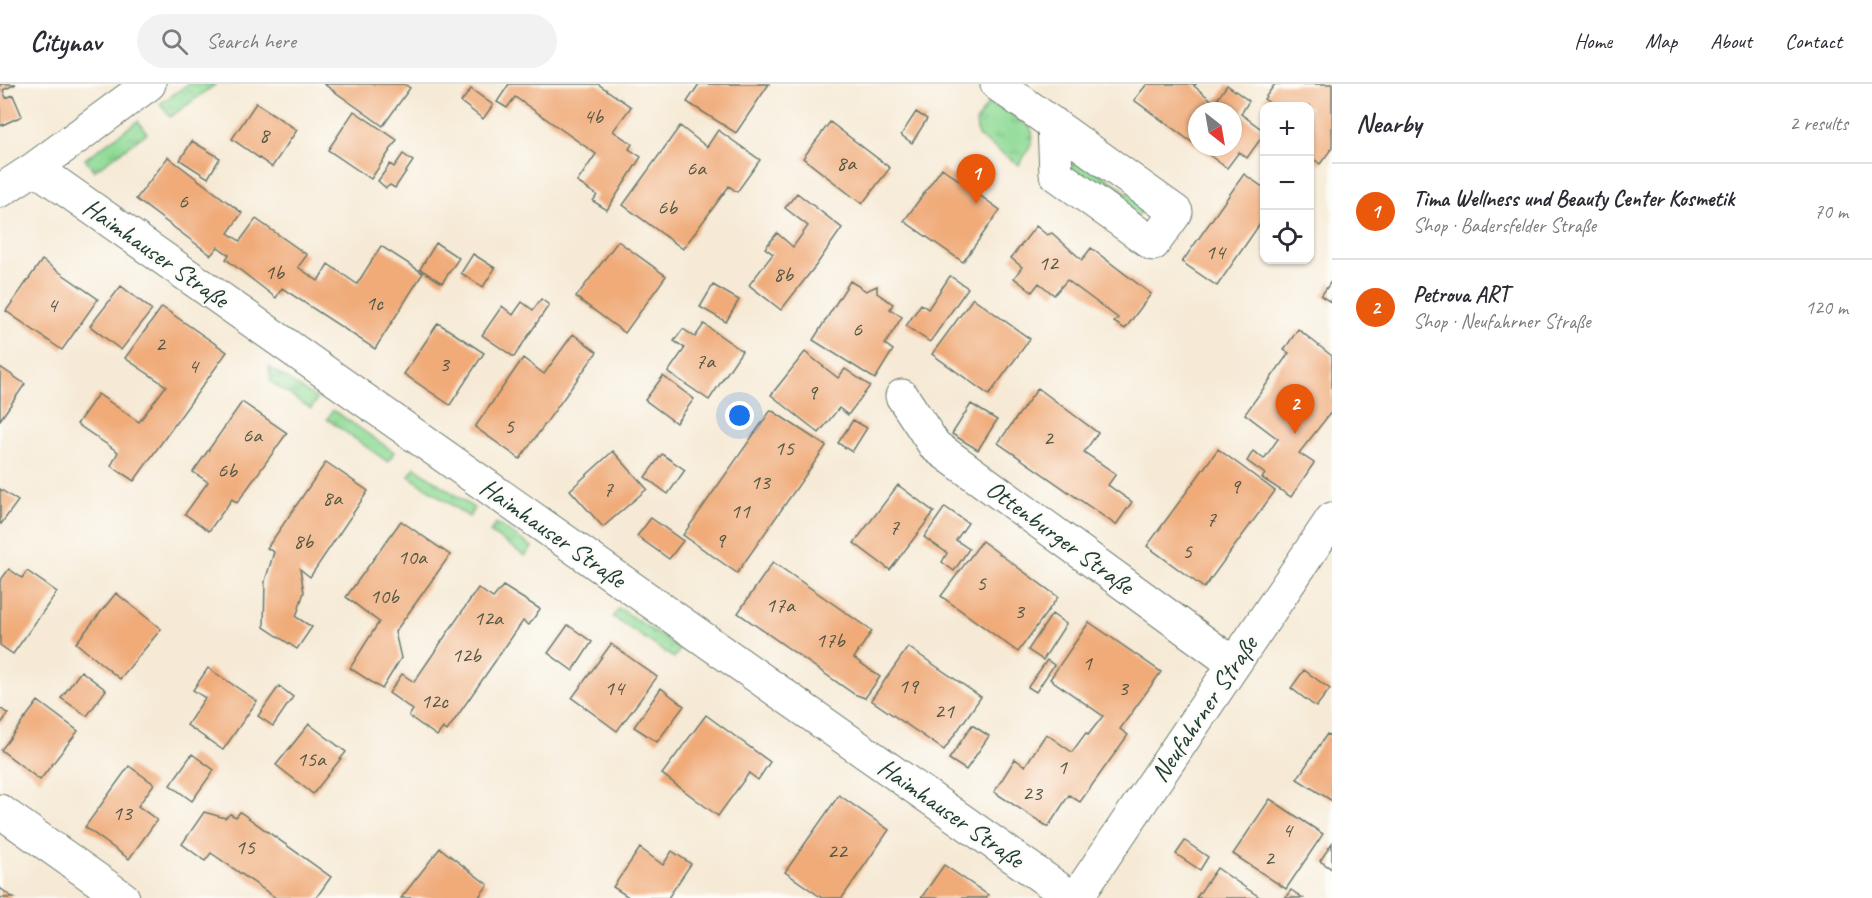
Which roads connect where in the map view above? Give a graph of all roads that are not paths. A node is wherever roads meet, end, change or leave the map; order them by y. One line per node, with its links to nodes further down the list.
1 (149, 84): 4 (street)
2 (998, 84): 3 (street)
3 (1054, 124)
4 (34, 168): 5 (street); 11 (street, Haimhauser Straße)
5 (0, 191)
6 (902, 396): 8 (street, Ottenburger Straße)
7 (1332, 519): 8 (street, Neufahrner Straße)
8 (1234, 664): 11 (street, Neufahrner Straße)
9 (0, 811): 10 (street)
10 (123, 898)
11 (1074, 898)

